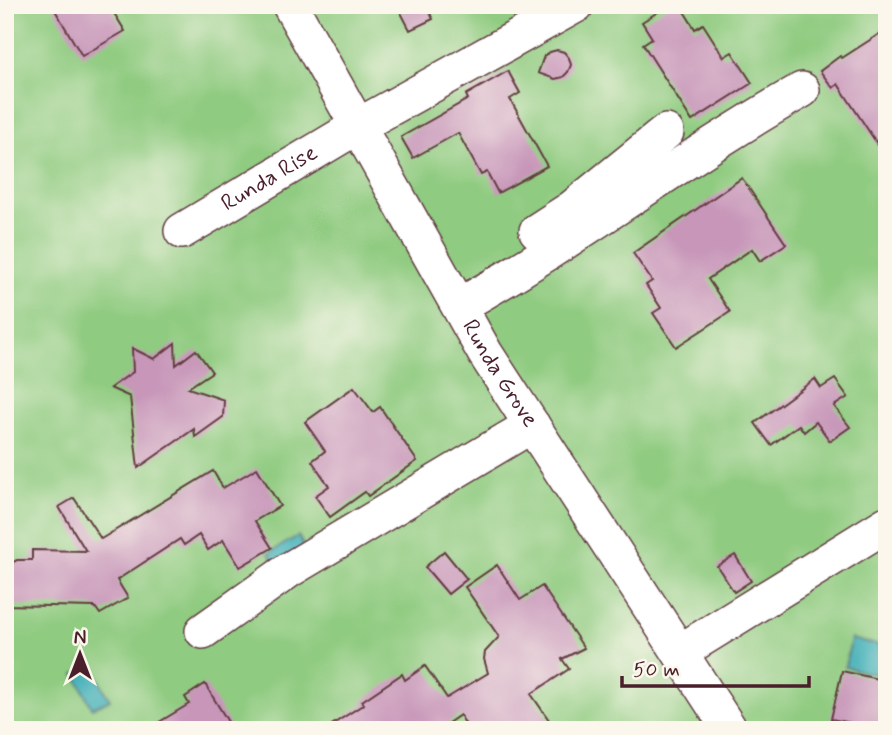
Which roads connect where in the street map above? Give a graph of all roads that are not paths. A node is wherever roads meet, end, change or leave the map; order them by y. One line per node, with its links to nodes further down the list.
1 (290, 5): 4 (street, Runda Grove)
2 (576, 5): 4 (street, Runda Rise)
3 (802, 90): 7 (street)
4 (358, 126): 6 (street, Runda Rise); 7 (street, Runda Grove)
5 (666, 132): 7 (street)
6 (181, 231)
7 (453, 296): 8 (street, Runda Grove)
8 (532, 425): 10 (street); 11 (street, Runda Grove)
9 (887, 524): 11 (street)
10 (203, 631)
11 (680, 652): 12 (street, Runda Grove)
12 (730, 730)

